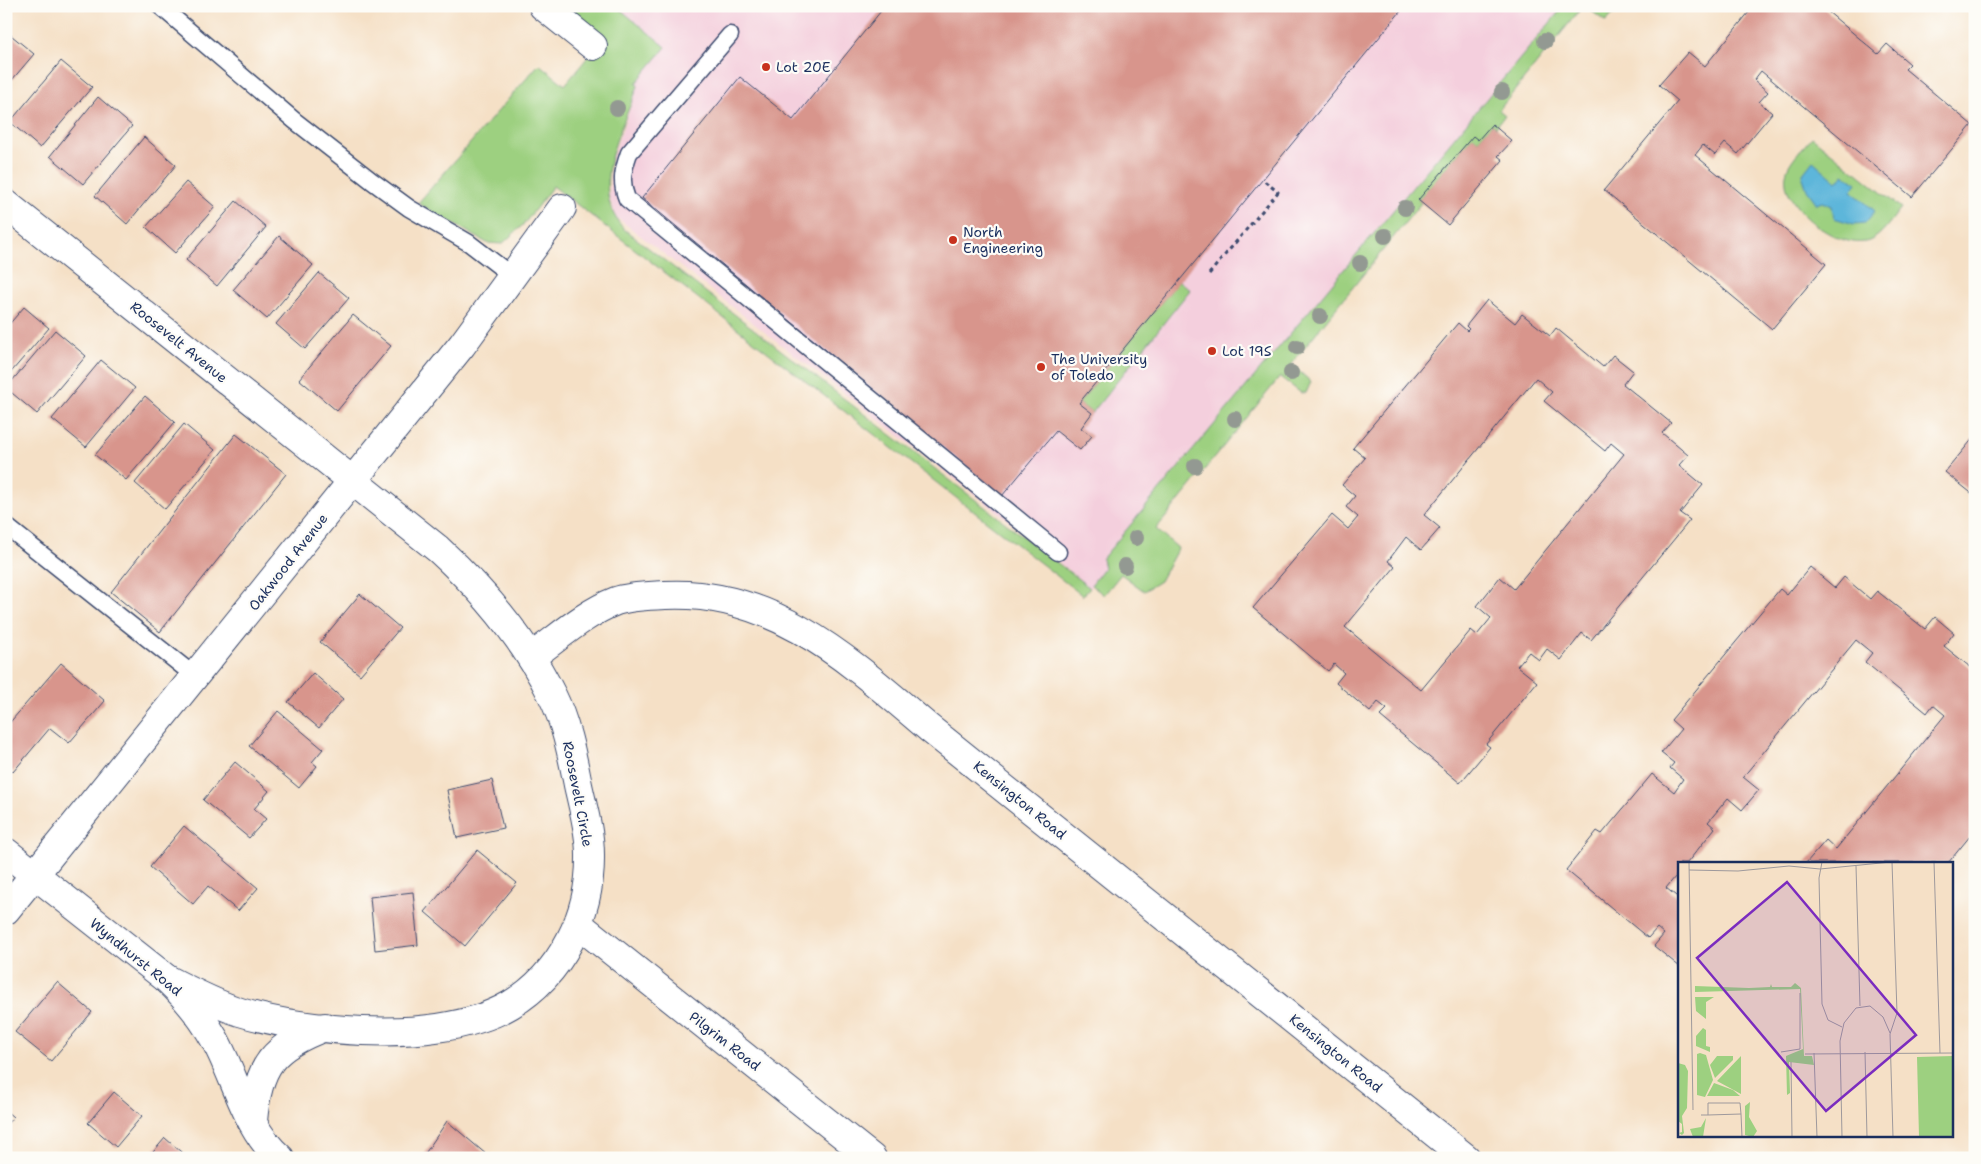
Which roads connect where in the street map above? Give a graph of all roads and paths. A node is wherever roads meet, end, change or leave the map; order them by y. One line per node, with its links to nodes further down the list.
1 (160, 6): 9 (lane)
2 (543, 6): 4 (street)
3 (730, 35): 12 (lane)
4 (593, 46)
5 (1263, 180): 8 (path)
6 (6, 204): 10 (street, Roosevelt Avenue)
7 (562, 208): 9 (street, Oakwood Avenue)
8 (1210, 274)
9 (512, 276): 10 (street, Oakwood Avenue)
10 (352, 481): 13 (street, Roosevelt Circle); 14 (street, Oakwood Avenue)
11 (6, 526): 14 (lane)
12 (1058, 552)
13 (531, 657): 18 (street, Roosevelt Circle); 24 (street, Kensington Road)
14 (196, 677): 16 (street, Oakwood Avenue)
15 (6, 852): 16 (street, Wyndhurst Road)
16 (34, 874): 17 (street, Oakwood Avenue); 19 (street, Wyndhurst Road)
17 (6, 910)
18 (578, 924): 20 (street, Roosevelt Circle); 23 (street, Pilgrim Road)
19 (167, 979): 20 (street, Roosevelt Circle); 21 (street, Wyndhurst Road)
20 (325, 1027): 21 (street, Roosevelt Circle)
21 (253, 1121): 22 (street, Wyndhurst Road)
22 (280, 1158)
23 (872, 1158)
24 (1466, 1158)

